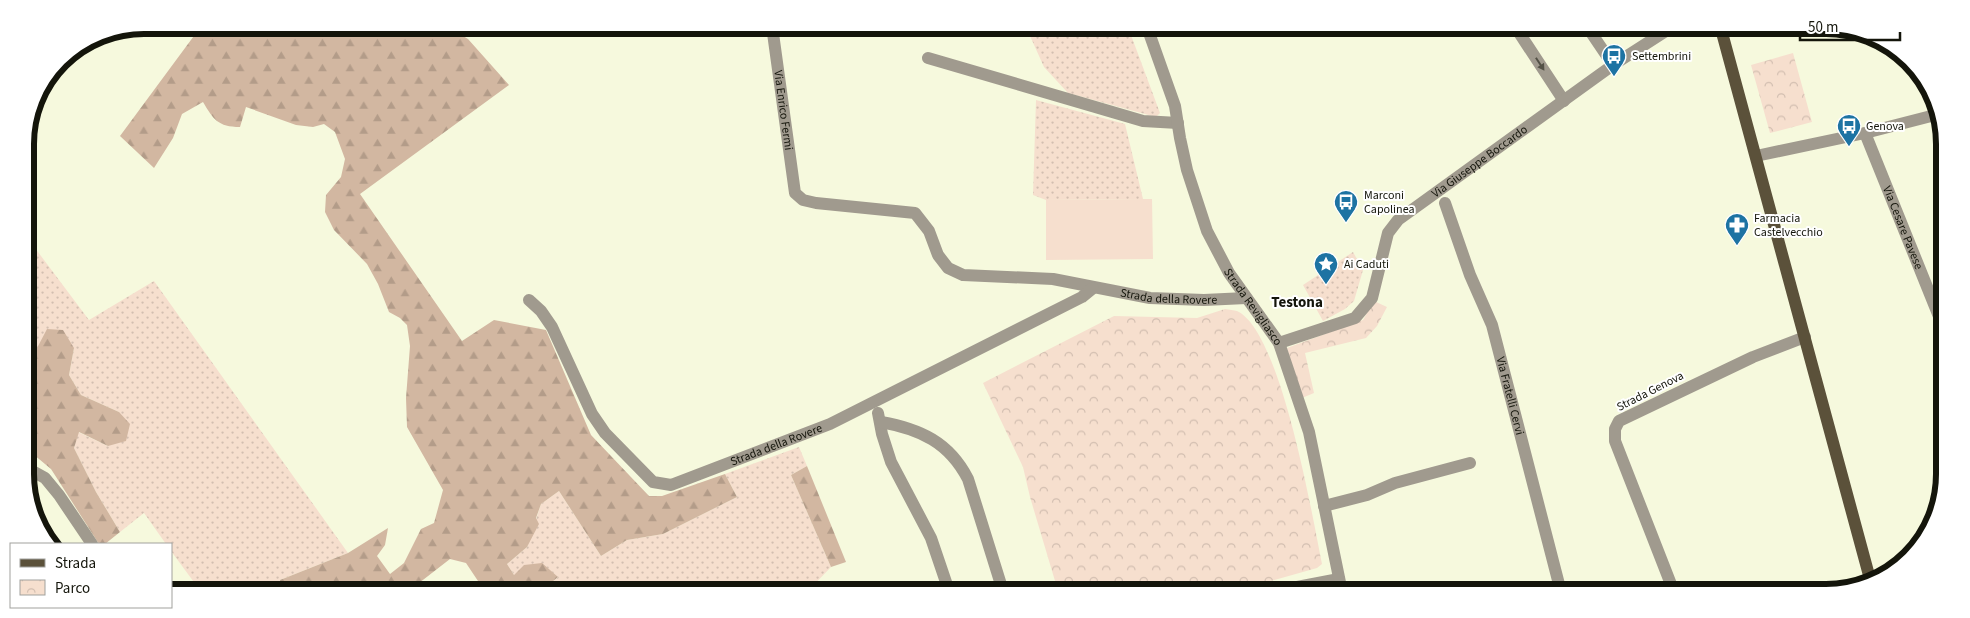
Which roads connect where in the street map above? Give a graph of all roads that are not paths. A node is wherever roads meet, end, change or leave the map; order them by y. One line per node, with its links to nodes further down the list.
1 (773, 34): 14 (street, Via Enrico Fermi)
2 (1149, 34): 11 (street, Strada Revigliasco)
3 (1520, 34): 9 (street, one-way to 9)
4 (1592, 34): 8 (street)
5 (1659, 34): 8 (street, Via Giuseppe Boccardo)
6 (1722, 34): 13 (main road)
7 (928, 58): 11 (street)
8 (1613, 65): 9 (street, Via Giuseppe Boccardo)
9 (1564, 101): 21 (street, Via Giuseppe Boccardo)
10 (1932, 116): 12 (street)
11 (1178, 122): 17 (street, Strada Revigliasco)
12 (1865, 133): 13 (street); 19 (street, Via Cesare Pavese)
13 (1756, 156): 20 (main road)
14 (795, 193): 16 (street, Strada della Rovere)
15 (1445, 203): 30 (street, Via Fratelli Cervi)
16 (1093, 288): 17 (street, Strada della Rovere); 18 (street, Strada della Rovere)
17 (1246, 298): 21 (street, Strada Revigliasco)
18 (529, 300)
19 (1936, 309)
20 (1805, 337): 26 (main road); 31 (street, Strada Genova)
21 (1279, 343): 24 (street, Strada Revigliasco)
22 (1470, 463): 24 (street)
23 (34, 472): 25 (street)
24 (1324, 506): 29 (street, Strada Revigliasco)
25 (91, 543)
26 (1869, 575)
27 (947, 584): 28 (street)
28 (1001, 584)
29 (1340, 584)
30 (1559, 584)
31 (1671, 584)

